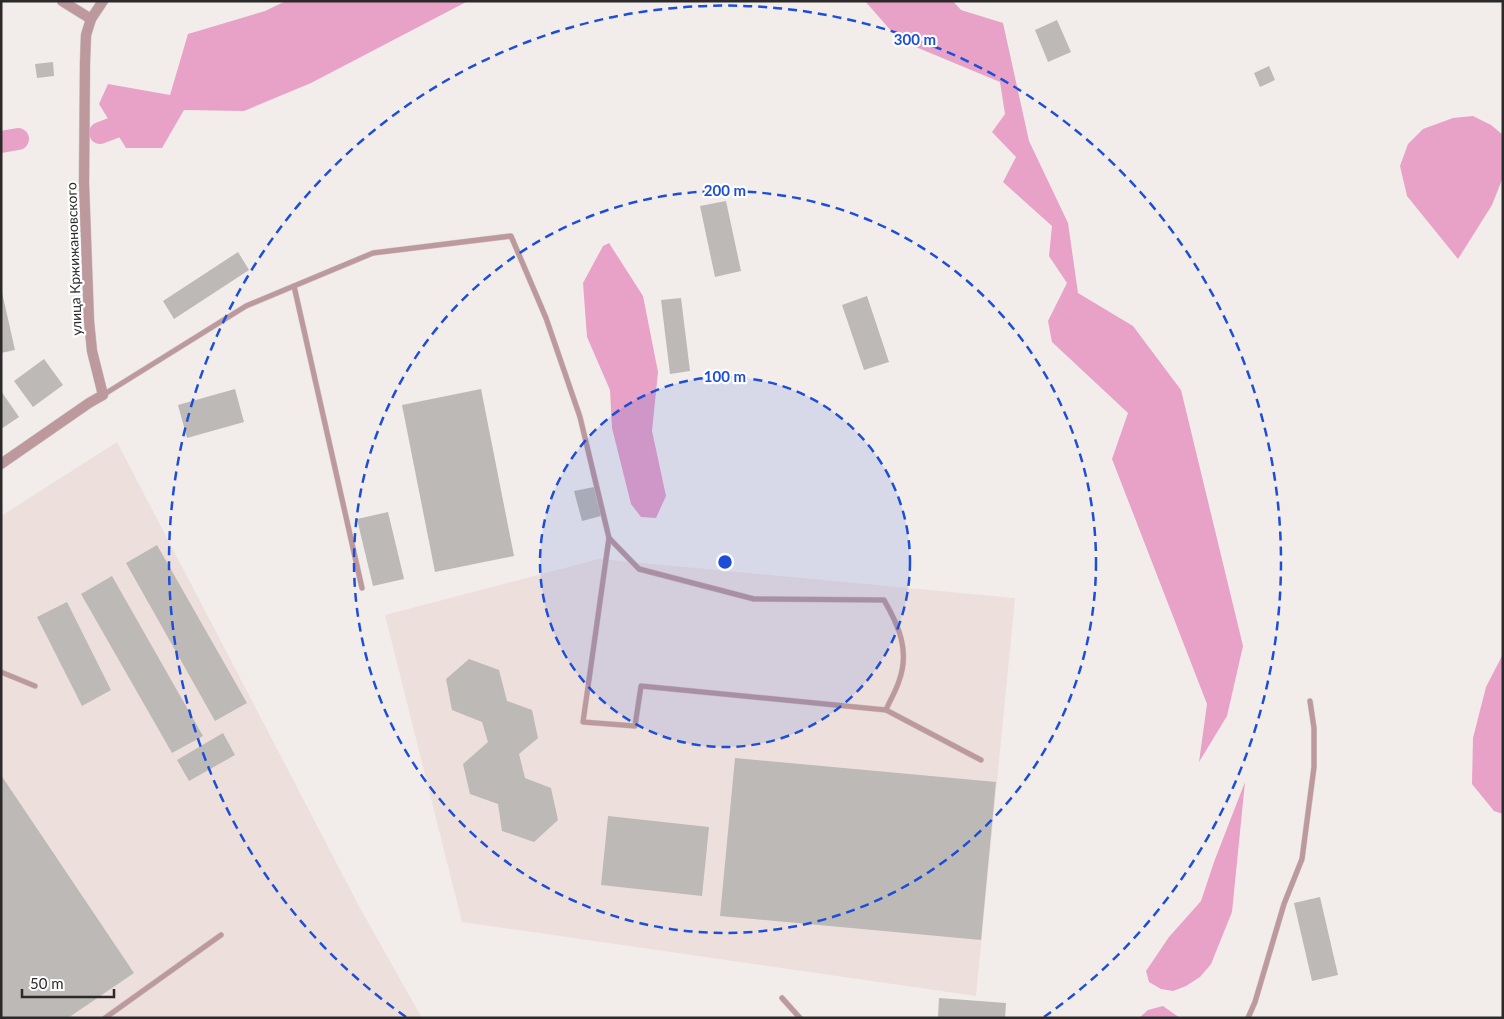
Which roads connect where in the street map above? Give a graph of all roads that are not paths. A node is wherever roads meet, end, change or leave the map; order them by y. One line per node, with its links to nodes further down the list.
1 (62, 1): 3 (street)
2 (103, 1): 3 (street, улица Кржижановского)
3 (91, 19): 5 (street, улица Кржижановского)
4 (294, 286): 5 (lane); 7 (lane); 8 (lane)
5 (103, 395): 6 (street)
6 (1, 464)
7 (609, 538): 12 (lane); 12 (lane)
8 (362, 588)
9 (1, 672): 10 (lane)
10 (35, 686)
11 (1310, 702): 18 (lane)
12 (886, 710): 13 (lane)
13 (981, 760)
14 (221, 935): 16 (lane)
15 (782, 998): 17 (lane)
16 (106, 1018)
17 (800, 1018)
18 (1248, 1018)

